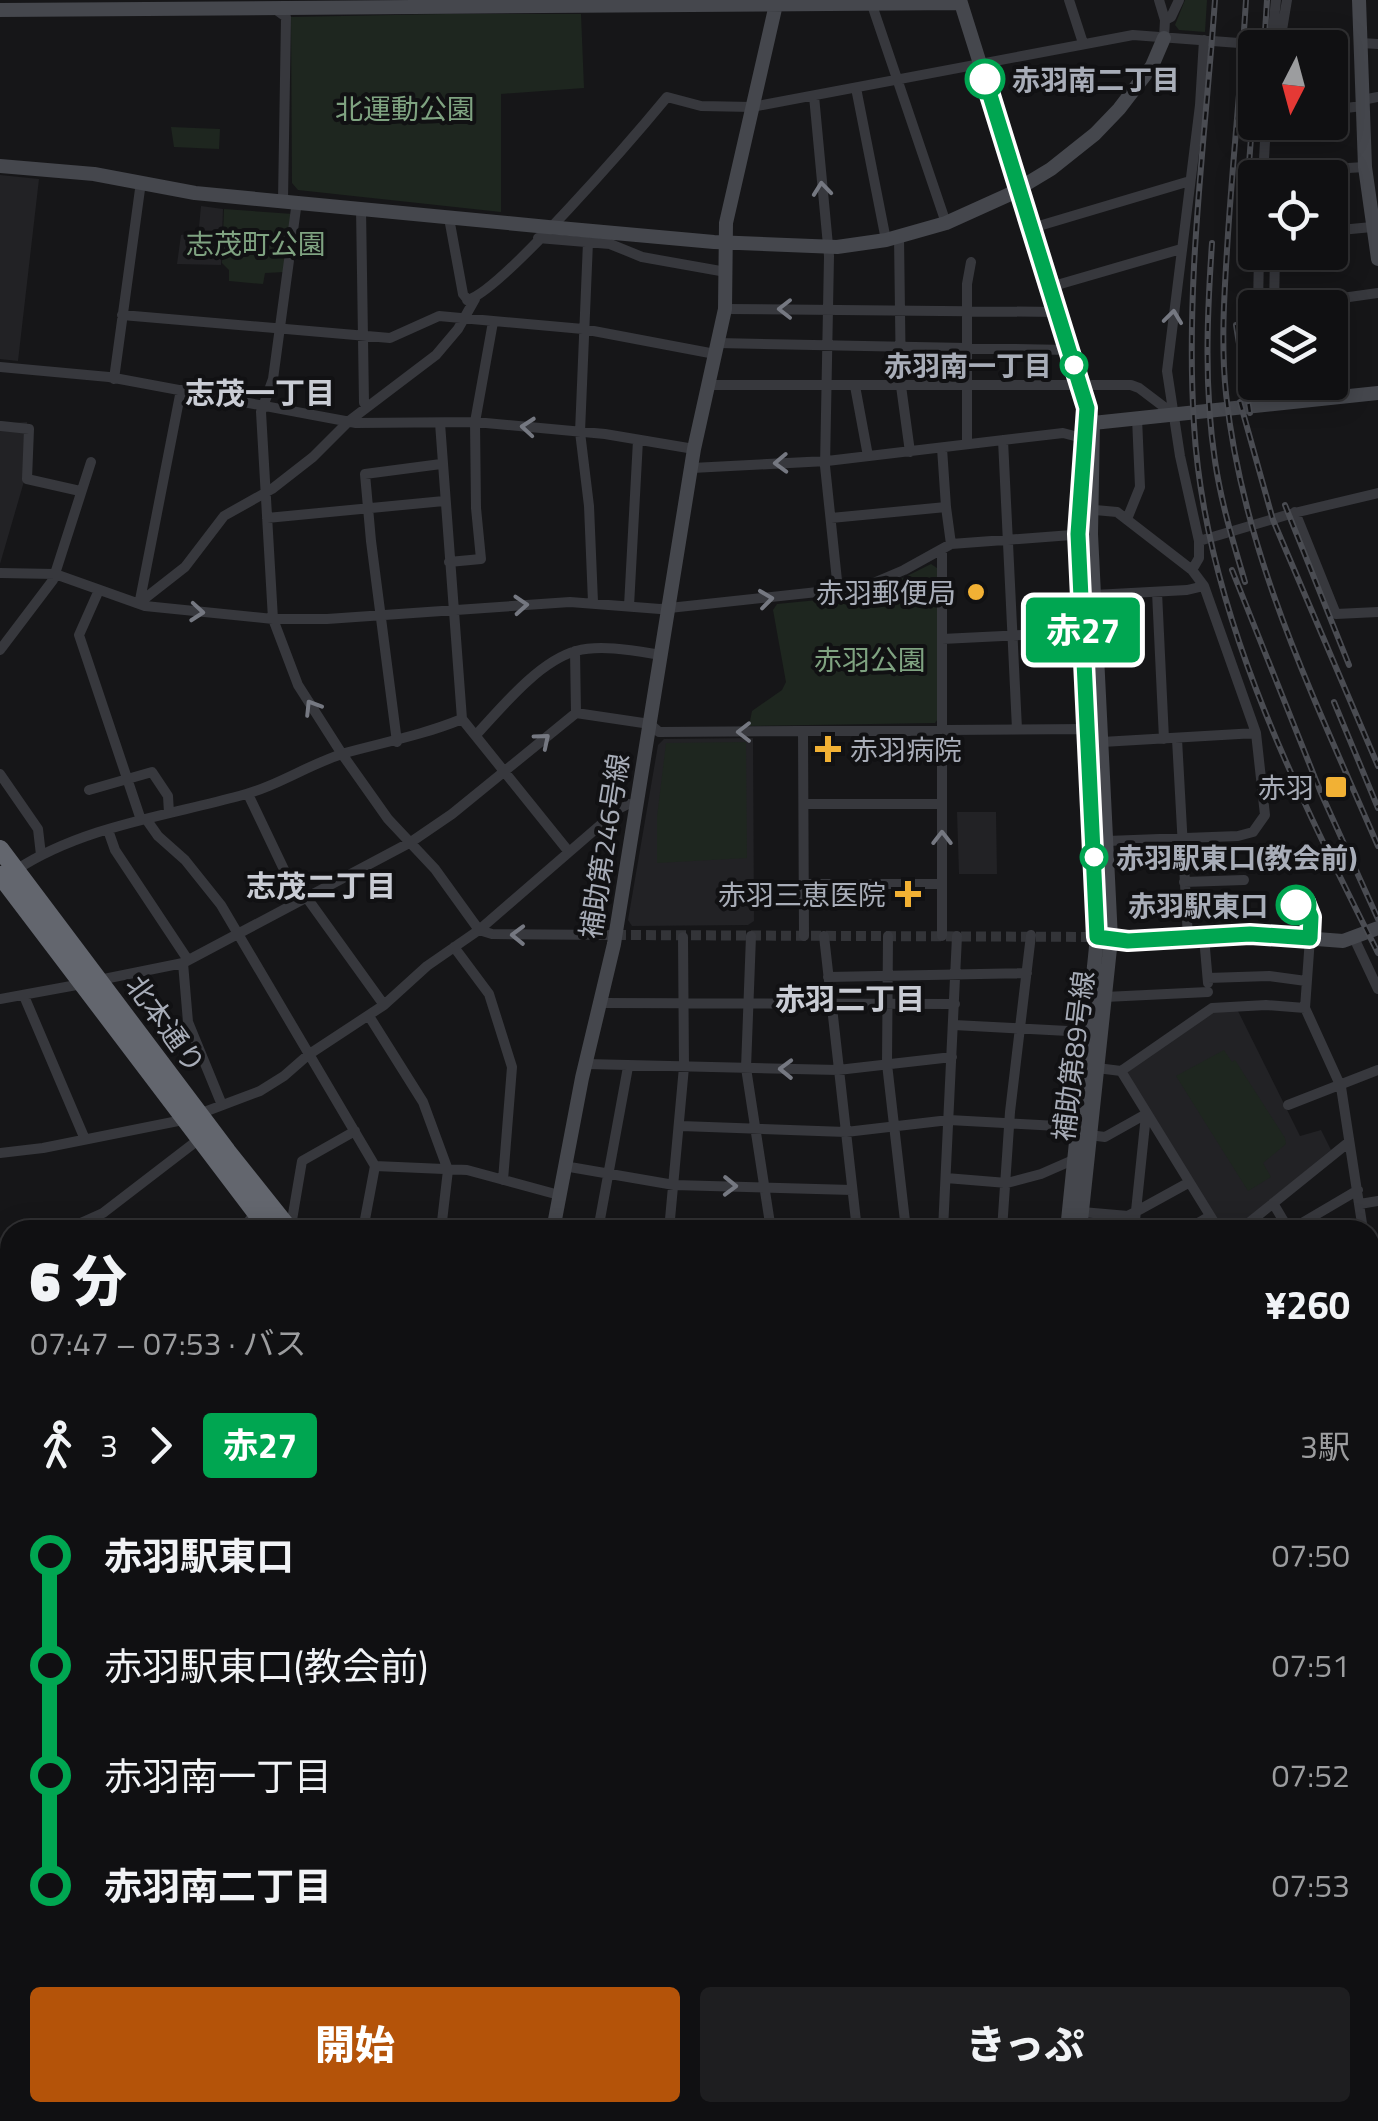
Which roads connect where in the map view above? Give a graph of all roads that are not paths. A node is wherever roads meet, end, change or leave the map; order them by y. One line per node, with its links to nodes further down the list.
1 (1070, 0): 21 (street)
2 (1159, 0): 16 (street)
3 (1179, 0): 16 (street)
4 (1276, 0): 17 (street)
5 (1288, 0): 18 (street)
6 (1360, 0): 23 (street)
7 (961, 1): 14 (street); 25 (street, 補助第89号線)
8 (776, 2): 11 (street); 14 (street); 30 (street, 補助第246号線)
9 (509, 3): 10 (street); 13 (street)
10 (626, 3): 11 (street)
11 (716, 3)
12 (276, 4): 13 (street); 15 (street); 37 (street)
13 (400, 4)
14 (872, 5): 26 (street)
15 (0, 10)
16 (1165, 20): 19 (street)
17 (1275, 30)
18 (1280, 30)
19 (1164, 38): 20 (street); 21 (street); 36 (street)
20 (1204, 40): 22 (street); 34 (street)
21 (1083, 43): 25 (street)
22 (1238, 43)
23 (1361, 44): 24 (street); 29 (street)
24 (1378, 44)
25 (981, 64): 26 (street); 36 (street, 補助第89号線)
26 (898, 80): 27 (street); 40 (street)
27 (856, 88): 28 (street); 45 (street)
28 (814, 96): 30 (street); 48 (street, one-way to 28)
29 (1368, 101): 32 (street)
30 (752, 107): 44 (street); 47 (street, 補助第246号線)
31 (0, 166): 35 (street)
32 (1365, 167): 33 (street); 41 (street)
33 (1348, 168)
34 (1190, 181): 42 (street); 49 (street)
35 (141, 182): 37 (street); 62 (street)
36 (1020, 188): 40 (street); 42 (street, 補助第89号線)
37 (290, 201): 38 (street); 65 (street)
38 (362, 208): 39 (street); 67 (street)
39 (449, 218): 44 (street); 56 (street)
40 (946, 223): 45 (street)
41 (1372, 226): 43 (street); 50 (street)
42 (1032, 228): 53 (street, 補助第89号線)
43 (1348, 229)
44 (543, 233): 46 (street); 47 (street); 56 (street)
45 (892, 238): 48 (street); 59 (street)
46 (588, 242): 52 (street); 66 (street)
47 (726, 242): 48 (street); 52 (street, 補助第246号線)
48 (828, 247): 58 (street)
49 (1182, 248): 53 (street); 87 (street, one-way to 49)
50 (1378, 260)
51 (970, 262): 60 (street)
52 (726, 272): 57 (street, 補助第246号線)
53 (1050, 287): 61 (street, 補助第89号線)
54 (1378, 292): 55 (street)
55 (1348, 297)
56 (471, 301): 63 (street)
57 (725, 309): 58 (street, one-way to 57); 70 (street, 補助第246号線)
58 (829, 310): 59 (street); 68 (street)
59 (899, 310): 60 (street); 69 (street)
60 (969, 310): 61 (street); 71 (street)
61 (1058, 312): 72 (street, 補助第89号線)
62 (122, 315): 65 (street); 74 (street)
63 (464, 319): 64 (street); 67 (street); 86 (street)
64 (493, 322): 66 (street); 91 (street)
65 (280, 328): 67 (street); 85 (street)
66 (583, 329): 70 (street); 94 (street)
67 (364, 336): 86 (street)
68 (829, 346): 69 (street); 70 (street); 76 (street)
69 (899, 346): 71 (street); 78 (street)
70 (717, 348): 75 (street, 補助第246号線)
71 (968, 349): 72 (street); 80 (street)
72 (1069, 350): 79 (street, 補助第89号線)
73 (0, 367): 74 (street)
74 (114, 379): 81 (street)
75 (708, 385): 76 (street); 99 (street, 補助第246号線)
76 (828, 386): 77 (street); 103 (street)
77 (856, 386): 78 (street); 102 (street)
78 (901, 386): 80 (street); 101 (street)
79 (1080, 386): 80 (street); 87 (street); 88 (street, 補助第89号線)
80 (968, 387): 98 (street)
81 (182, 390): 85 (street); 132 (street)
82 (1378, 393): 83 (street)
83 (1348, 396)
84 (1299, 400): 87 (street)
85 (264, 406): 90 (street); 108 (street)
86 (368, 406): 90 (street)
87 (1172, 414): 89 (street); 120 (street)
88 (1090, 415): 89 (street); 95 (street, 補助第89号線); 112 (street, 補助第89号線)
89 (1136, 418): 117 (street)
90 (349, 422): 92 (street); 108 (street)
91 (475, 422): 92 (street); 94 (street, one-way to 91); 122 (street)
92 (440, 423): 105 (street)
93 (2, 426): 107 (street)
94 (580, 432): 96 (street); 131 (street)
95 (1086, 439): 97 (street); 112 (street, 補助第89号線)
96 (638, 440): 99 (street); 133 (street)
97 (1002, 440): 98 (street); 119 (street)
98 (967, 444): 100 (street)
99 (694, 448): 106 (street, 補助第246号線)
100 (942, 448): 101 (street); 111 (street)
101 (910, 452): 102 (street)
102 (868, 456): 103 (street)
103 (827, 461): 106 (street, one-way to 106); 116 (street)
104 (91, 462): 107 (street)
105 (441, 464): 110 (street); 113 (street)
106 (692, 468): 134 (street, 補助第246号線)
107 (80, 491): 125 (street)
108 (265, 493): 115 (street); 132 (street)
109 (1378, 493): 114 (street)
110 (444, 501): 113 (street); 122 (street)
111 (946, 507): 116 (street); 121 (street)
112 (1085, 509): 117 (street); 118 (street, 補助第89号線)
113 (369, 510): 115 (street); 137 (street)
114 (1292, 513): 120 (street); 136 (street)
115 (267, 518): 138 (street)
116 (831, 518): 128 (street)
117 (1128, 519): 123 (street)
118 (1085, 534): 119 (street); 130 (street, 補助第89号線); 139 (street, 補助第89号線)
119 (1007, 538): 121 (street); 140 (street)
120 (1198, 542): 123 (street)
121 (946, 547): 128 (street); 141 (street)
122 (449, 562): 135 (street)
123 (1192, 570): 126 (street)
124 (0, 573): 125 (street)
125 (55, 574): 127 (street); 142 (street)
126 (1204, 586): 129 (street); 152 (street)
127 (99, 590): 132 (street); 160 (street)
128 (838, 590): 134 (street, one-way to 128)
129 (1157, 592): 130 (street); 154 (street)
130 (1094, 595): 156 (street, 補助第89号線)
131 (592, 602): 133 (street); 135 (street, one-way to 131)
132 (139, 603): 138 (street, one-way to 138)
133 (629, 606): 134 (street)
134 (669, 608): 144 (street, 補助第246号線)
135 (452, 609): 137 (street); 146 (street)
136 (1378, 612)
137 (382, 615): 138 (street); 155 (street)
138 (272, 619): 157 (street, one-way to 138)
139 (1083, 632): 140 (street); 149 (street, 補助第89号線)
140 (1012, 634): 141 (street); 148 (street)
141 (942, 639): 150 (street)
142 (0, 650)
143 (575, 651): 144 (street); 145 (street); 153 (street)
144 (661, 655): 147 (street, 補助第246号線)
145 (576, 713): 147 (street); 158 (street, one-way to 145)
146 (462, 719): 153 (street); 155 (street)
147 (650, 724): 151 (street, one-way to 147); 167 (street, 補助第246号線)
148 (1016, 729): 149 (street); 150 (street)
149 (1088, 729): 156 (street); 196 (street, 補助第89号線)
150 (942, 730): 151 (street); 166 (street)
151 (803, 731): 165 (street)
152 (1256, 733): 154 (street); 171 (street)
153 (476, 735): 158 (street)
154 (1170, 739): 156 (street); 171 (street)
155 (397, 742): 157 (street)
156 (1102, 742): 172 (street, 補助第89号線)
157 (342, 754): 163 (street); 173 (street)
158 (506, 770): 173 (street); 175 (street)
159 (0, 774): 161 (street)
160 (126, 781): 162 (street); 168 (street); 169 (street)
161 (12, 790): 164 (street); 176 (street)
162 (90, 790)
163 (248, 794): 168 (street); 182 (street)
164 (0, 798)
165 (804, 804): 166 (street); 180 (street)
166 (942, 804): 181 (street, one-way to 166)
167 (636, 805): 175 (street); 186 (street, 補助第246号線)
168 (169, 813): 169 (street)
169 (144, 820): 170 (street); 185 (street)
170 (108, 830): 176 (street); 201 (street)
171 (1182, 838): 172 (street); 179 (street)
172 (1107, 841): 196 (street, 補助第89号線)
173 (411, 842): 182 (street); 184 (street)
174 (0, 849): 177 (highway, 北本通り)
175 (569, 852): 184 (street)
176 (41, 856): 177 (street)
177 (5, 878): 208 (highway, 北本通り)
178 (1244, 880): 179 (street)
179 (1184, 882): 197 (street)
180 (803, 884): 181 (street); 189 (street)
181 (942, 884): 192 (street)
182 (303, 900): 185 (street); 220 (street)
183 (1378, 928): 199 (street)
184 (479, 930): 186 (street, one-way to 184); 200 (street)
185 (236, 935): 201 (street); 227 (street)
186 (616, 935): 217 (street, 補助第246号線)
187 (683, 936): 218 (street)
188 (751, 936): 214 (street)
189 (804, 936)
190 (824, 936): 205 (street)
191 (888, 936): 204 (street)
192 (942, 936)
193 (957, 936): 203 (street)
194 (1031, 936): 202 (street)
195 (1204, 937): 197 (street); 198 (street); 206 (street)
196 (1104, 938): 197 (street); 212 (street, 補助第89号線); 226 (street, 補助第89号線)
197 (1188, 938)
198 (1310, 938): 199 (street); 207 (street)
199 (1354, 938): 209 (street)
200 (454, 947): 220 (street); 261 (street)
201 (186, 962): 208 (street); 240 (street)
202 (1026, 973): 203 (street); 225 (street)
203 (956, 975): 204 (street); 219 (street)
204 (888, 976): 205 (street); 216 (street)
205 (828, 977): 215 (street)
206 (1208, 978): 207 (street); 210 (street)
207 (1306, 981): 222 (street)
208 (91, 982): 211 (street); 242 (highway, 北本通り)
209 (1378, 989)
210 (1208, 992): 212 (street); 221 (street)
211 (24, 996): 213 (street); 251 (street)
212 (1105, 997): 234 (street, 補助第89号線)
213 (0, 1000)
214 (748, 1002): 215 (street); 218 (street); 233 (street)
215 (830, 1002): 216 (street); 235 (street)
216 (888, 1003): 219 (street); 230 (street)
217 (600, 1004): 218 (street); 229 (street, 補助第246号線)
218 (683, 1004): 232 (street)
219 (955, 1004): 224 (street)
220 (384, 1005): 223 (street)
221 (1212, 1008): 222 (street); 237 (street)
222 (1304, 1008): 238 (street)
223 (369, 1016): 227 (street); 258 (street)
224 (954, 1025): 225 (street); 228 (street)
225 (1020, 1029): 226 (street); 244 (street)
226 (1087, 1032): 249 (street, 補助第89号線)
227 (308, 1055): 240 (street); 248 (street)
228 (952, 1057): 230 (street); 243 (street)
229 (586, 1064): 231 (street); 257 (street, 補助第246号線)
230 (887, 1064): 235 (street); 246 (street)
231 (628, 1066): 232 (street); 259 (street)
232 (684, 1067): 233 (street); 245 (street)
233 (746, 1068): 235 (street, one-way to 233); 247 (street)
234 (1097, 1068): 237 (street); 249 (street, 補助第89号線)
235 (838, 1070): 250 (street)
236 (1378, 1070): 238 (street)
237 (1121, 1071): 241 (street)
238 (1341, 1087): 239 (street); 253 (street)
239 (1288, 1105)
240 (222, 1106): 242 (street)
241 (1146, 1114): 249 (street); 262 (street); 273 (street)
242 (191, 1117): 251 (street); 252 (highway, 北本通り); 279 (highway, 北本通り)
243 (949, 1120): 244 (street); 246 (street); 260 (street)
244 (1011, 1121): 249 (street); 263 (street)
245 (681, 1126): 247 (street); 264 (street)
246 (894, 1126): 250 (street); 288 (street)
247 (755, 1128): 250 (street); 265 (street)
248 (355, 1131): 256 (street); 280 (street)
249 (1083, 1131): 255 (street, 補助第89号線); 272 (street, 補助第89号線)
250 (846, 1132): 266 (street)
251 (84, 1138): 254 (street)
252 (198, 1140): 274 (highway, 北本通り); 276 (street)
253 (1349, 1142): 267 (street); 270 (street)
254 (0, 1153)
255 (1072, 1160): 263 (street); 291 (street, 補助第89号線)
256 (375, 1166): 258 (street); 281 (street)
257 (564, 1166): 259 (street); 268 (street, 補助第246号線)
258 (448, 1170): 261 (street); 282 (street)
259 (608, 1173): 264 (street); 284 (street)
260 (946, 1178): 263 (street); 289 (street)
261 (503, 1180): 268 (street)
262 (1188, 1183): 273 (street); 275 (street)
263 (1007, 1184): 290 (street)
264 (674, 1185): 265 (street, one-way to 265); 285 (street)
265 (764, 1187): 266 (street); 286 (street)
266 (852, 1190): 287 (street)
267 (1358, 1190): 271 (street); 298 (street)
268 (559, 1195): 283 (street, 補助第246号線)
269 (1378, 1201): 271 (street)
270 (1274, 1203): 296 (street); 297 (street)
271 (1360, 1204): 299 (street)
272 (1082, 1212): 273 (street); 292 (street, 補助第89号線)
273 (1136, 1213): 293 (street)
274 (255, 1214): 277 (street); 278 (highway, 北本通り)
275 (1210, 1216): 294 (street); 295 (street)
276 (87, 1220)
277 (250, 1220)
278 (266, 1220)
279 (275, 1220)
280 (292, 1220)
281 (364, 1220)
282 (442, 1220)
283 (555, 1220)
284 (600, 1220)
285 (670, 1220)
286 (769, 1220)
287 (856, 1220)
288 (905, 1220)
289 (944, 1220)
290 (1003, 1220)
291 (1067, 1220)
292 (1081, 1220)
293 (1135, 1220)
294 (1203, 1220)
295 (1213, 1220)
296 (1253, 1220)
297 (1284, 1220)
298 (1307, 1220)
299 (1362, 1220)

